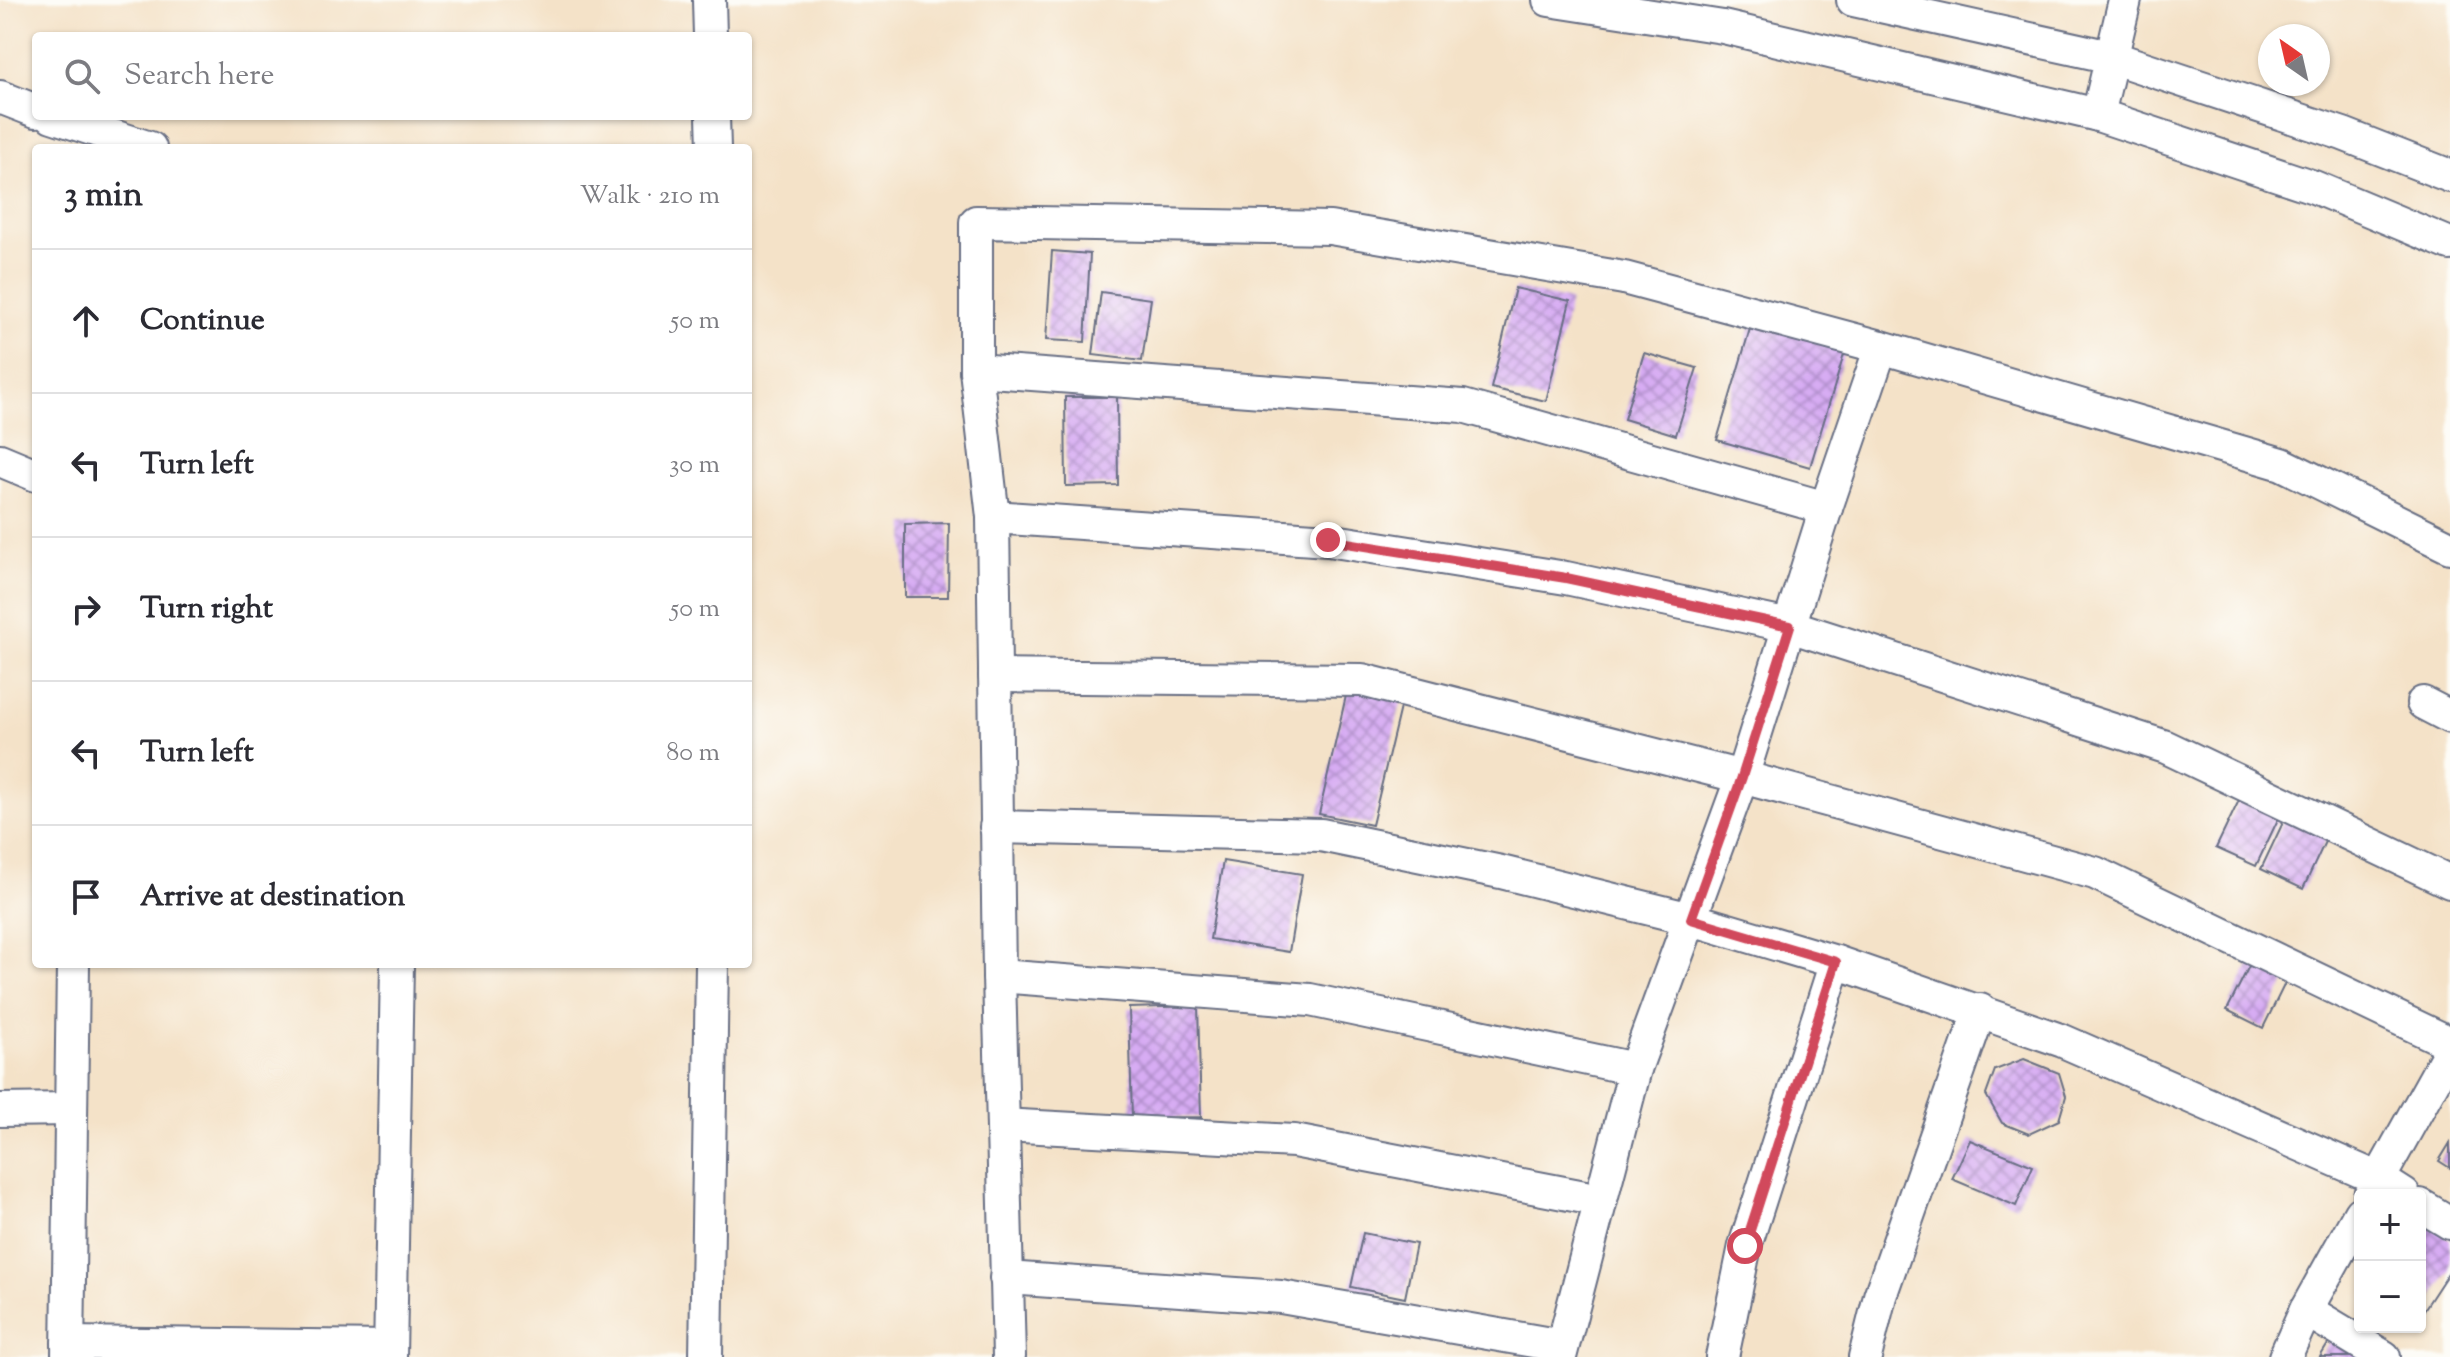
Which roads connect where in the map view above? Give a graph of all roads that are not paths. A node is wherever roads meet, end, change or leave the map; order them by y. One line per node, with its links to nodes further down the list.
1 (709, 0): 5 (street)
2 (1549, 0): 9 (street)
3 (1853, 0): 6 (street)
4 (2125, 0): 6 (street)
5 (710, 32)
6 (2111, 57): 9 (street); 14 (street)
7 (0, 97): 8 (street)
8 (32, 109)
9 (2098, 115): 15 (street)
10 (64, 120): 12 (street)
11 (713, 120): 13 (street)
12 (138, 144)
13 (714, 144)
14 (2450, 176)
15 (2450, 244)
16 (1881, 347): 17 (street); 20 (street); 22 (street)
17 (976, 370): 20 (street); 21 (street)
18 (0, 460): 19 (street)
19 (32, 473)
20 (1826, 508): 23 (street)
21 (993, 517): 23 (street); 24 (street)
22 (2450, 547)
23 (1790, 626): 25 (street); 27 (street)
24 (995, 676): 25 (street); 26 (street)
25 (1742, 777): 28 (street); 35 (street)
26 (996, 827): 28 (street); 33 (street)
27 (2450, 882)
28 (1691, 919): 29 (street); 37 (street)
29 (1836, 962): 34 (street); 54 (street)
30 (73, 968): 38 (street)
31 (397, 968): 51 (street)
32 (712, 968): 52 (street)
33 (999, 976): 37 (street); 40 (street)
34 (1980, 1010): 41 (street); 55 (street)
35 (2450, 1043)
36 (2450, 1051): 42 (street)
37 (1635, 1069): 43 (street)
38 (71, 1109): 39 (street); 49 (street)
39 (0, 1110)
40 (1004, 1125): 43 (street); 47 (street)
41 (2382, 1189)
42 (2384, 1189)
43 (1600, 1200): 50 (street)
44 (2426, 1209): 45 (street)
45 (2450, 1223)
46 (2354, 1224): 48 (street)
47 (1006, 1278): 50 (street); 53 (street)
48 (2306, 1310): 56 (street); 57 (street)
49 (68, 1350): 51 (street)
50 (1561, 1351)
51 (390, 1352)
52 (706, 1357)
53 (1009, 1357)
54 (1722, 1357)
55 (1865, 1357)
56 (2285, 1357)
57 (2384, 1357)

